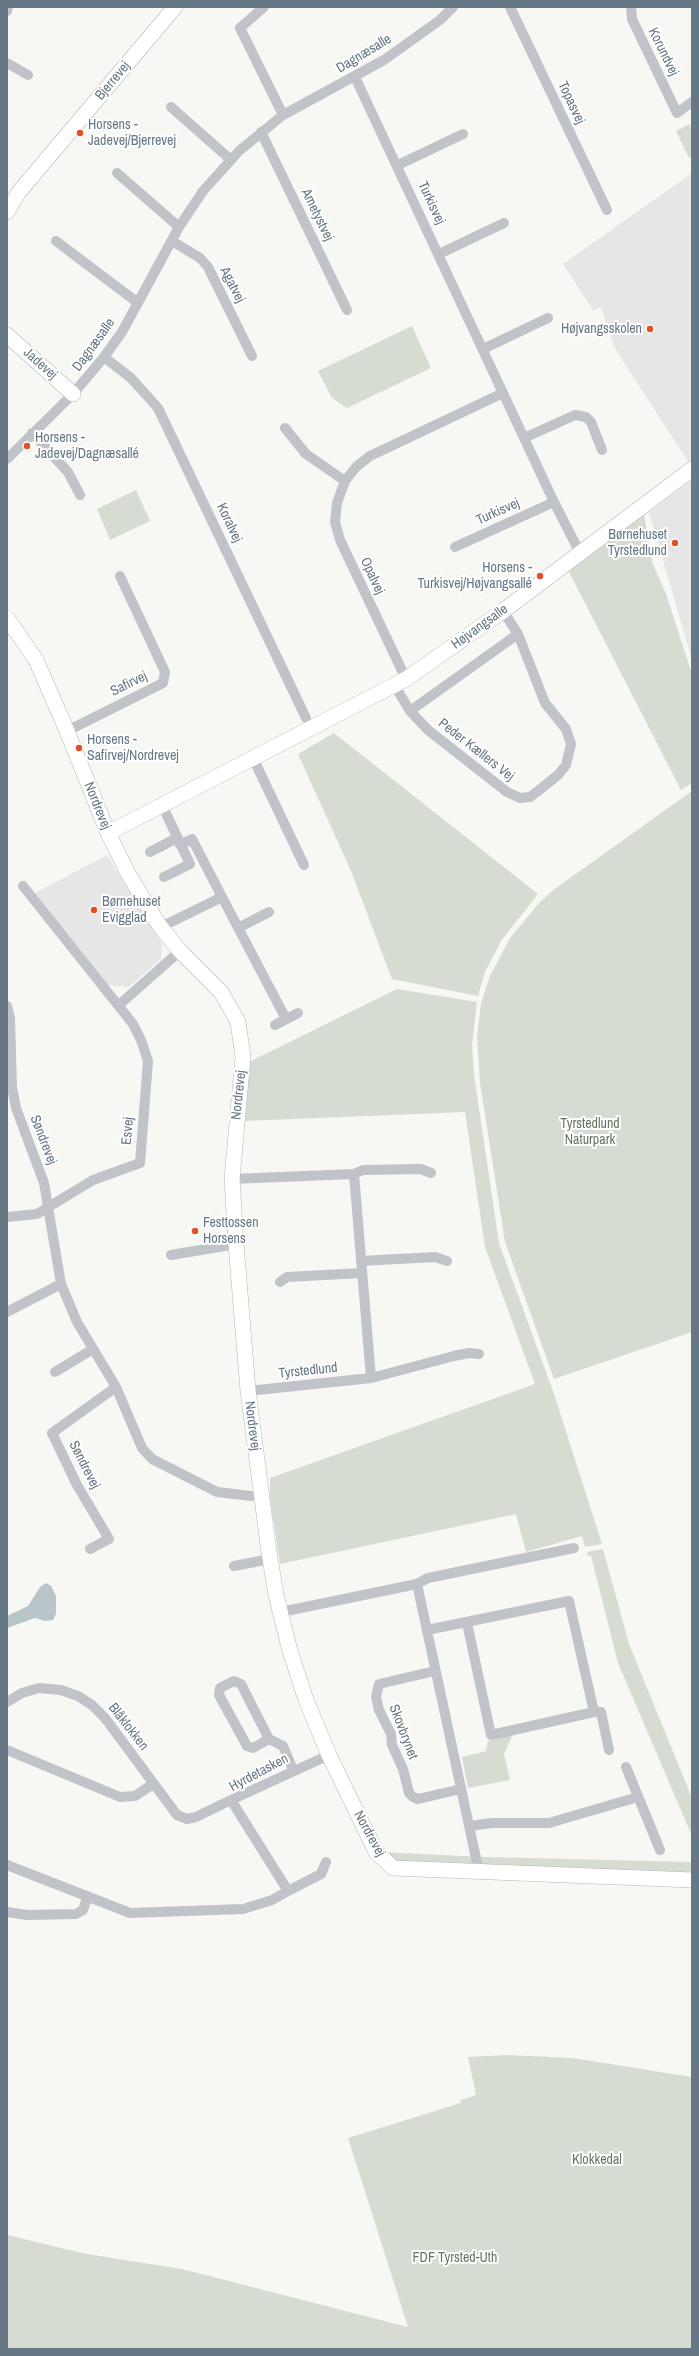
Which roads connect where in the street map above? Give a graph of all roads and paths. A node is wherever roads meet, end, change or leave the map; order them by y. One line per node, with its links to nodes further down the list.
1 (8, 7): 7 (street)
2 (175, 7): 19 (street, Bjerrevej)
3 (264, 7): 13 (street)
4 (453, 7): 10 (street, Dagnæsalle)
5 (510, 7): 20 (street, Topasvej)
6 (631, 7): 11 (street, Korundvej)
7 (7, 11)
8 (7, 64): 9 (street)
9 (28, 75)
10 (355, 78): 13 (street, Dagnæsalle); 17 (street, Turkisvej)
11 (692, 102)
12 (171, 107): 16 (street)
13 (284, 115): 14 (street, Dagnæsalle)
14 (261, 132): 16 (street, Dagnæsalle); 28 (street, Ametystvej)
15 (463, 134): 17 (street)
16 (231, 160): 23 (street, Dagnæsalle)
17 (398, 165): 26 (street, Turkisvej)
18 (117, 173): 23 (street)
19 (13, 196): 21 (street, Bjerrevej)
20 (606, 210)
21 (7, 212)
22 (504, 223): 26 (street)
23 (179, 227): 25 (street, Dagnæsalle)
24 (56, 241): 27 (street)
25 (172, 241): 27 (street, Dagnæsalle); 32 (street, Agatvej)
26 (439, 254): 31 (street, Turkisvej)
27 (138, 303): 33 (street, Dagnæsalle)
28 (347, 310)
29 (548, 318): 31 (street)
30 (7, 335): 35 (street, Jadevej)
31 (483, 349): 34 (street, Turkisvej)
32 (252, 356)
33 (104, 357): 35 (street, Dagnæsalle); 53 (street, Koralvej)
34 (503, 393): 38 (street, Turkisvej); 42 (street, Opalvej)
35 (73, 394): 37 (street, Dagnæsalle)
36 (285, 428): 42 (street)
37 (32, 433): 40 (street, Dagnæsalle); 43 (street)
38 (524, 438): 39 (street); 44 (street, Turkisvej)
39 (602, 450)
40 (7, 459)
41 (692, 469): 46 (street, Højvangsalle)
42 (345, 481): 51 (street, Opalvej)
43 (80, 495)
44 (554, 502): 45 (street, Turkisvej); 46 (street, Turkisvej)
45 (455, 547)
46 (580, 553): 48 (street, Højvangsalle)
47 (120, 576): 54 (street, Safirvej)
48 (503, 610): 50 (street, Peder Kællers Vej); 51 (street, Højvangsalle)
49 (7, 618): 54 (street, Nordrevej)
50 (518, 634): 52 (street); 52 (street, Peder Kællers Vej)
51 (400, 683): 52 (street, Peder Kællers Vej); 55 (street, Højvangsalle)
52 (410, 711)
53 (306, 718)
54 (67, 731): 57 (street, Nordrevej)
55 (253, 758): 56 (street, Højvangsalle); 60 (street)
56 (162, 805): 57 (street, Højvangsalle); 58 (street)
57 (108, 833): 65 (street, Nordrevej)
58 (179, 841): 59 (street); 61 (street); 63 (street)
59 (150, 852)
60 (304, 865)
61 (164, 878)
62 (23, 886): 68 (street, Esvej)
63 (222, 897): 65 (street); 66 (street)
64 (269, 912): 66 (street)
65 (161, 927): 67 (street, Nordrevej)
66 (238, 928): 71 (street)
67 (180, 951): 68 (street); 75 (street, Nordrevej)
68 (119, 1005): 76 (street, Esvej)
69 (7, 1006): 76 (street, Søndrevej)
70 (298, 1013): 71 (street)
71 (286, 1019): 72 (street)
72 (275, 1025)
73 (431, 1173): 74 (street)
74 (354, 1174): 75 (street); 80 (street)
75 (232, 1179): 78 (street, Nordrevej)
76 (48, 1208): 77 (street); 84 (street, Søndrevej)
77 (7, 1217)
78 (236, 1244): 79 (street); 91 (street, Nordrevej)
79 (171, 1255)
80 (361, 1261): 81 (street); 82 (street)
81 (447, 1261)
82 (362, 1273): 83 (street); 89 (street)
83 (280, 1282)
84 (61, 1284): 85 (street); 86 (street, Søndrevej)
85 (7, 1312)
86 (92, 1349): 88 (street); 90 (street, Søndrevej)
87 (479, 1354): 89 (street, Tyrstedlund)
88 (55, 1372)
89 (371, 1378): 91 (street, Tyrstedlund)
90 (116, 1387): 92 (street, Søndrevej); 94 (street, Søndrevej)
91 (248, 1391): 95 (street, Nordrevej)
92 (251, 1496)
93 (574, 1548): 97 (street)
94 (90, 1549)
95 (270, 1559): 96 (street); 98 (street, Nordrevej)
96 (234, 1566)
97 (417, 1584): 98 (street); 100 (street)
98 (281, 1612): 107 (street, Nordrevej)
99 (467, 1623): 100 (street); 103 (street); 103 (street)
100 (427, 1630): 101 (street)
101 (435, 1671): 111 (street); 111 (street, Skovbrynet)
102 (7, 1702): 110 (street, Blåklokken)
103 (594, 1712): 106 (street)
104 (269, 1739): 104 (street); 109 (street)
105 (7, 1750): 110 (street)
106 (609, 1750)
107 (328, 1755): 109 (street, Hyrdetasken); 118 (street, Nordrevej)
108 (626, 1767): 112 (street)
109 (293, 1770): 113 (street, Hyrdetasken)
110 (153, 1784): 113 (street, Blåklokken)
111 (461, 1789): 114 (street)
112 (638, 1797): 114 (street); 115 (street)
113 (231, 1800): 120 (street, Hyrdetasken)
114 (470, 1826): 118 (street)
115 (660, 1850)
116 (326, 1862): 120 (street)
117 (7, 1865): 121 (street)
118 (479, 1872): 119 (street, Nordrevej)
119 (692, 1880)
120 (288, 1890): 121 (street)
121 (87, 1898): 122 (street)
122 (7, 1912)

